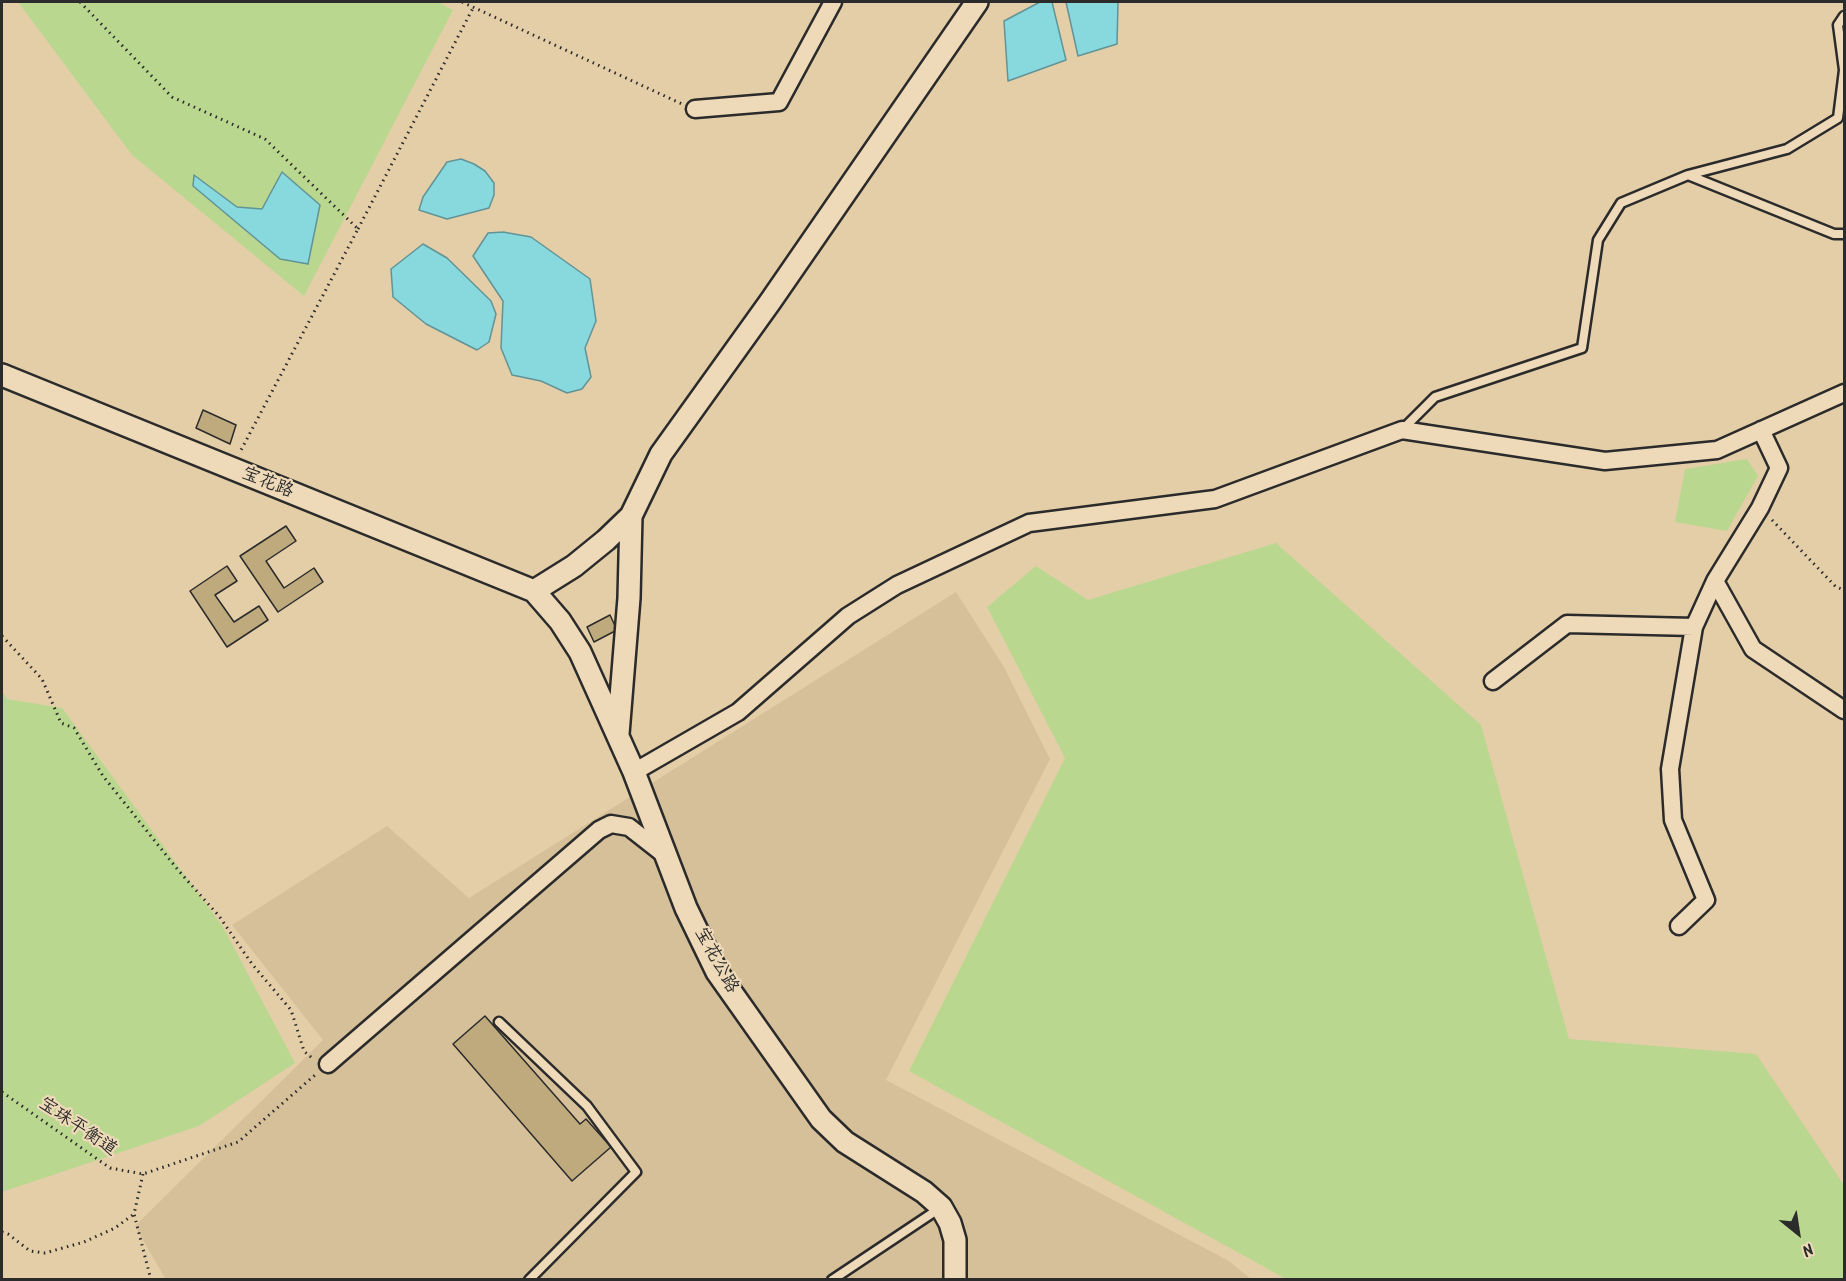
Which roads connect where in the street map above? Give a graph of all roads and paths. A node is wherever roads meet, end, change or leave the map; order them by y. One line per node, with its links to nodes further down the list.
1 (80, 2): 9 (path)
2 (462, 2): 5 (path)
3 (833, 2): 7 (street)
4 (977, 2): 17 (street)
5 (473, 8): 7 (path); 9 (path)
6 (1845, 16): 8 (lane)
7 (694, 109)
8 (1688, 175): 10 (lane); 13 (lane)
9 (358, 229): 15 (path)
10 (1845, 234)
11 (2, 375): 15 (street, 宝花路)
12 (1845, 393): 14 (street)
13 (1402, 430): 14 (street); 26 (street)
14 (1761, 430): 16 (street)
15 (231, 469): 20 (street, 宝花路)
16 (1760, 508): 18 (street); 19 (path)
17 (631, 516): 20 (street); 25 (street)
18 (1715, 581): 21 (street); 24 (street)
19 (1845, 590)
20 (534, 591): 25 (street, 宝花公路)
21 (1694, 627): 23 (street); 28 (street)
22 (2, 636): 30 (path)
23 (1493, 681)
24 (1845, 710)
25 (618, 735): 26 (street, 宝花公路)
26 (634, 772): 27 (street, 宝花公路)
27 (666, 856): 30 (street); 33 (street, 宝花公路)
28 (1679, 926)
29 (499, 1022): 37 (lane)
30 (326, 1066): 32 (path)
31 (2, 1092): 32 (path, 宝珠平衡道)
32 (143, 1174): 34 (path)
33 (941, 1208): 38 (lane); 39 (street, 宝花公路)
34 (134, 1214): 35 (path); 36 (path)
35 (2, 1232)
36 (152, 1280)
37 (529, 1280)
38 (832, 1280)
39 (955, 1280)

